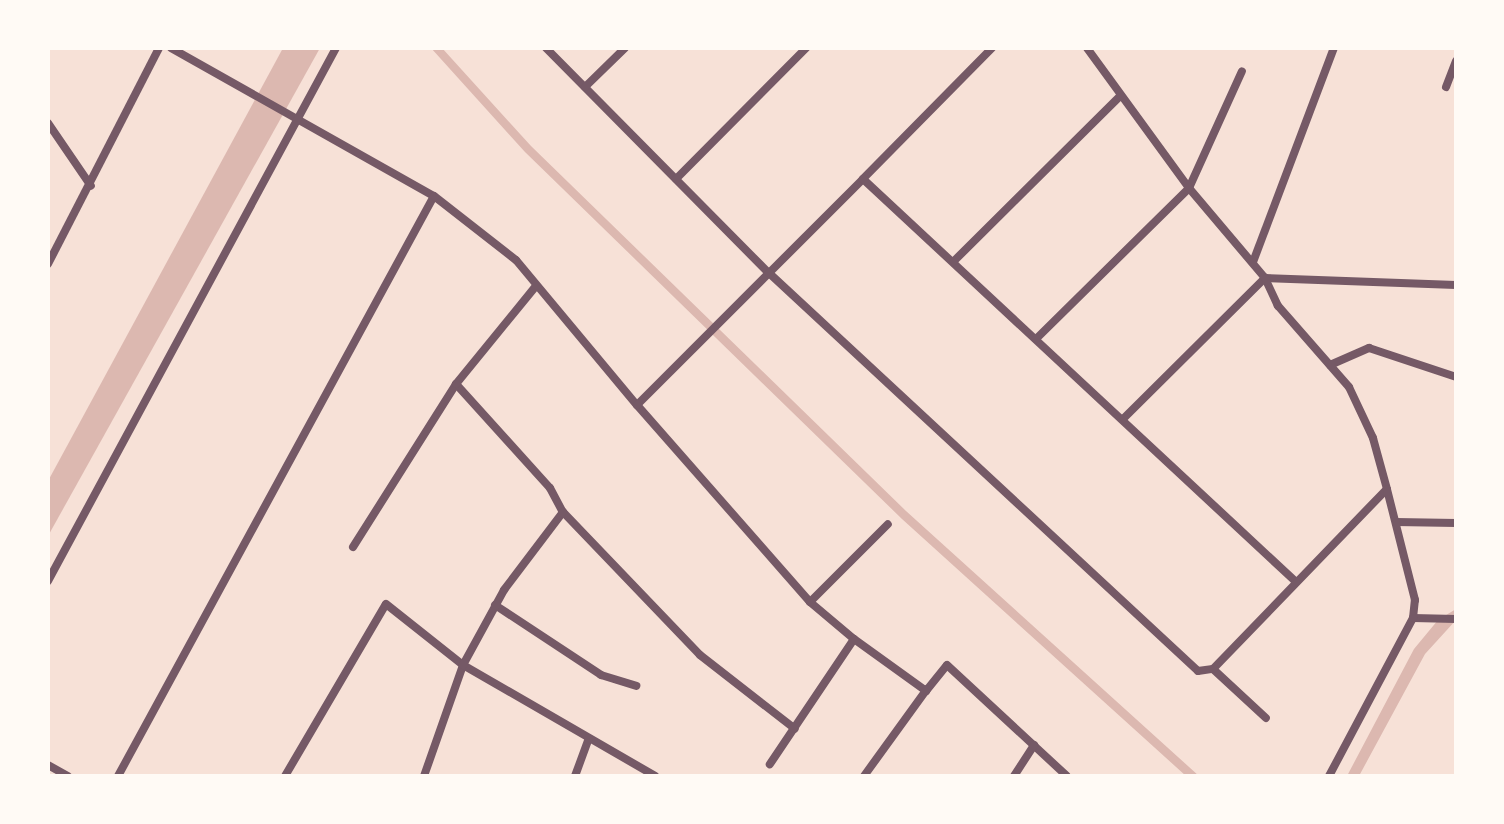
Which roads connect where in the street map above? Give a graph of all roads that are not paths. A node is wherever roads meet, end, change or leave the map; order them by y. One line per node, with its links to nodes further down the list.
1 (159, 48): 19 (street)
2 (171, 48): 15 (street)
3 (336, 48): 15 (street)
4 (546, 48): 12 (street)
5 (625, 48): 12 (street)
6 (806, 48): 17 (street)
7 (992, 48): 18 (street)
8 (1087, 48): 14 (street)
9 (1334, 48): 23 (street)
10 (1456, 61): 13 (street)
11 (1242, 71): 20 (street)
12 (585, 87): 17 (street)
13 (1446, 87)
14 (1120, 96): 20 (street); 22 (street)
15 (299, 117): 21 (street); 41 (street)
16 (48, 123): 19 (street)
17 (676, 179): 25 (street)
18 (863, 179): 22 (street); 25 (street)
19 (91, 186): 24 (street)
20 (1189, 188): 23 (street); 29 (street)
21 (434, 196): 28 (street); 59 (street)
22 (954, 261): 29 (street)
23 (1253, 262): 26 (street)
24 (48, 264)
25 (769, 273): 33 (street); 49 (street)
26 (1265, 278): 27 (street); 30 (street); 34 (street)
27 (1456, 285)
28 (535, 287): 32 (street); 33 (street)
29 (1036, 339): 34 (street)
30 (1330, 365): 31 (street); 35 (street)
31 (1456, 377)
32 (456, 384): 36 (street); 40 (street)
33 (637, 405): 43 (street)
34 (1124, 418): 42 (street)
35 (1387, 489): 37 (street); 42 (street)
36 (563, 512): 44 (street); 53 (street)
37 (1396, 522): 38 (street); 45 (street)
38 (1456, 523)
39 (888, 524): 43 (street)
40 (353, 547)
41 (48, 581)
42 (1295, 581): 49 (street)
43 (810, 602): 47 (street)
44 (495, 605): 48 (street); 51 (street)
45 (1413, 618): 46 (street); 67 (street)
46 (1456, 619)
47 (854, 639): 50 (street); 53 (street)
48 (463, 665): 54 (street); 60 (street); 61 (street)
49 (1213, 669): 52 (street)
50 (934, 681): 55 (street); 64 (street)
51 (636, 686)
52 (1266, 718)
53 (795, 729): 56 (street)
54 (589, 738): 62 (street); 63 (street)
55 (1034, 745): 65 (street); 66 (street)
56 (770, 764)
57 (48, 765): 58 (street)
58 (68, 776)
59 (118, 776)
60 (285, 776)
61 (424, 776)
62 (575, 776)
63 (655, 776)
64 (864, 776)
65 (1014, 776)
66 (1067, 776)
67 (1329, 776)

